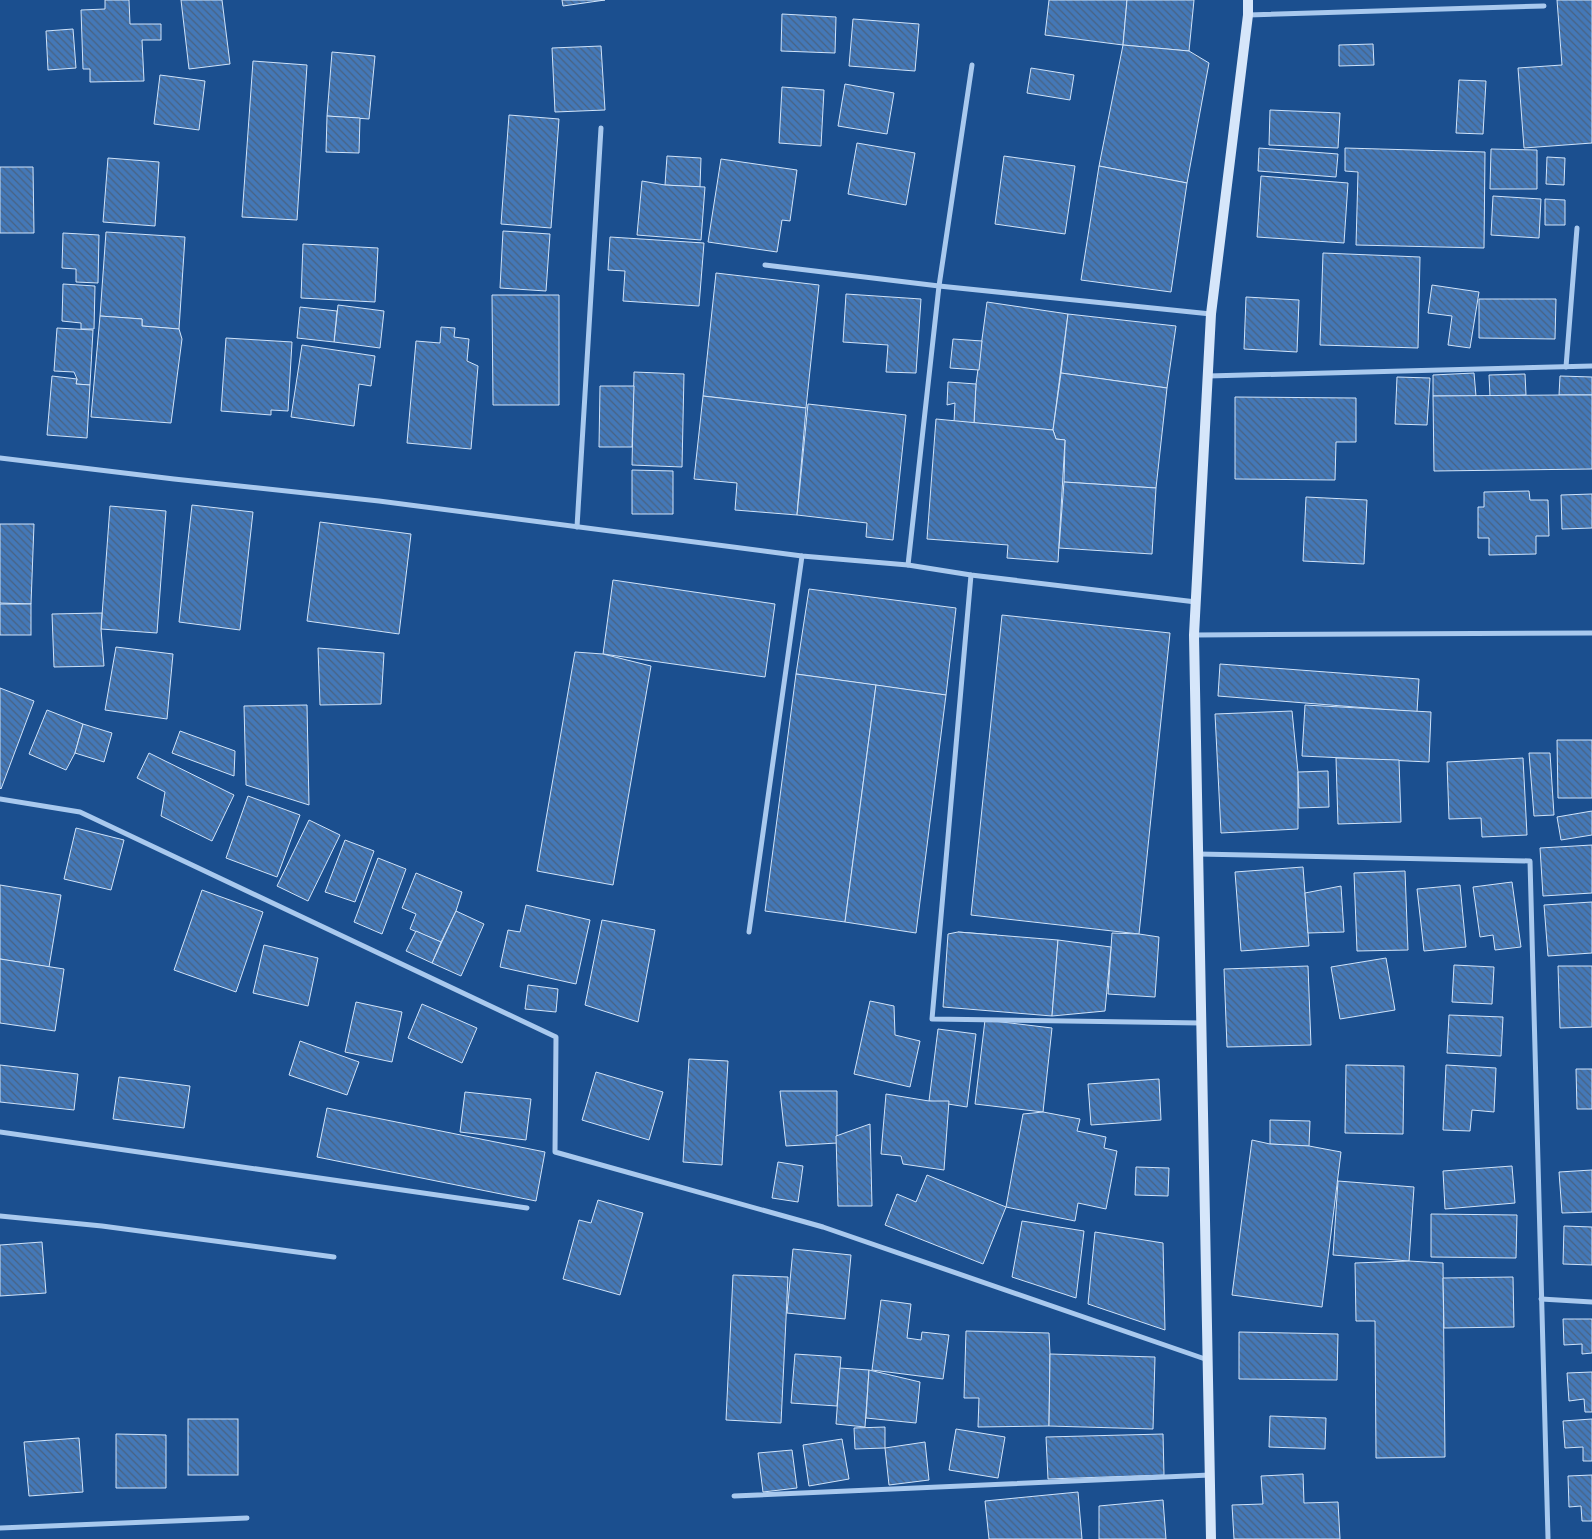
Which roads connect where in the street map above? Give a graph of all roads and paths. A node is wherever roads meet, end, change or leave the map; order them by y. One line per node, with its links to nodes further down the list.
1 (1248, 0): 3 (street)
2 (1544, 6): 3 (street)
3 (1248, 15): 9 (street)
4 (972, 65): 8 (street)
5 (601, 128): 14 (street)
6 (1576, 228): 11 (street)
7 (765, 264): 8 (street)
8 (939, 286): 9 (street); 16 (street)
9 (1211, 314): 12 (street)
10 (1592, 366): 11 (street)
11 (1566, 367): 12 (street)
12 (1207, 376): 18 (street)
13 (0, 458): 14 (street)
14 (577, 527): 15 (street)
15 (802, 556): 16 (street); 23 (street)
16 (908, 565): 17 (street)
17 (971, 575): 18 (street); 24 (street)
18 (1196, 602): 20 (street)
19 (1592, 633): 20 (street)
20 (1194, 635): 22 (street)
21 (0, 799): 31 (street)
22 (1198, 854): 24 (street); 29 (street)
23 (750, 932)
24 (1201, 1023): 31 (street)
25 (0, 1132): 26 (street)
26 (527, 1208)
27 (0, 1216): 28 (street)
28 (334, 1257)
29 (1541, 1299): 30 (street); 36 (street)
30 (1592, 1302)
31 (1208, 1360): 32 (street)
32 (1210, 1475): 33 (street); 37 (street)
33 (734, 1496)
34 (248, 1518): 35 (street)
35 (0, 1528)
36 (1548, 1538)
37 (1211, 1539)

